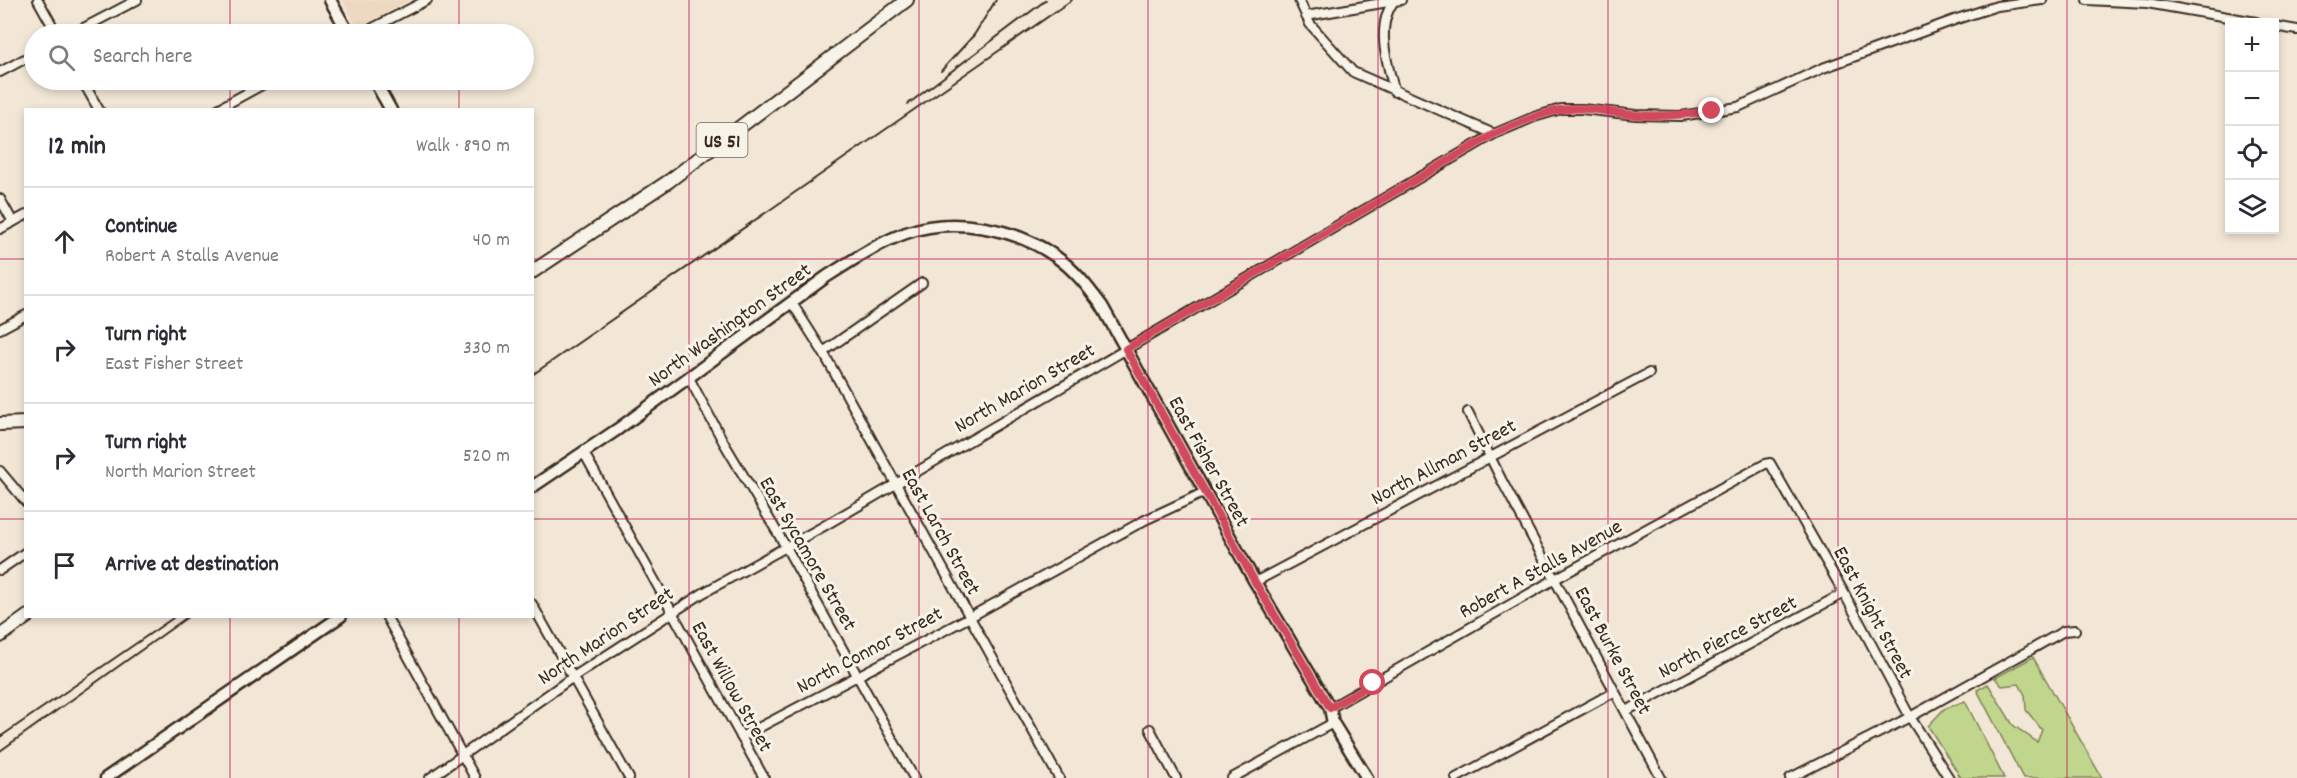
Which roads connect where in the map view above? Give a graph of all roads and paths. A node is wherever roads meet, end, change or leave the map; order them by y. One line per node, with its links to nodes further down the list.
1 (38, 0): 12 (street)
2 (137, 0): 13 (street)
3 (330, 0): 14 (street)
4 (427, 0): 15 (street)
5 (907, 0): 33 (main road, US 51)
6 (1299, 0): 10 (street)
7 (1397, 0): 10 (street); 23 (street)
8 (2042, 0): 27 (street, North Marion Street)
9 (2087, 0): 11 (street)
10 (1306, 16): 23 (street)
11 (2233, 18)
12 (51, 24)
13 (91, 24)
14 (343, 24)
15 (381, 24)
16 (2279, 27): 17 (street)
17 (2297, 30)
18 (24, 59): 19 (street)
19 (0, 72)
20 (88, 90): 24 (street)
21 (253, 90): 25 (street)
22 (380, 90): 26 (street)
23 (1395, 92): 27 (street)
24 (98, 108)
25 (220, 108)
26 (390, 108)
27 (1494, 134): 38 (street, North Marion Street)
28 (0, 198): 30 (street)
29 (24, 216): 30 (street)
30 (13, 222): 32 (street)
31 (964, 227): 35 (street, North Washington Street); 38 (street, East Fisher Street)
32 (0, 229)
33 (534, 271)
34 (922, 283): 39 (street)
35 (792, 303): 39 (street, East Larch Street); 41 (street, North Washington Street)
36 (24, 316): 37 (street)
37 (0, 329)
38 (1126, 349): 49 (street, North Marion Street); 51 (street, East Fisher Street)
39 (823, 352): 49 (street, East Larch Street)
40 (1649, 373): 46 (street, North Allman Street)
41 (689, 378): 45 (street, North Washington Street); 53 (street, East Sycamore Street)
42 (1468, 412): 46 (street, East Burke Street)
43 (24, 423): 44 (main road)
44 (0, 424)
45 (584, 453): 50 (street, North Washington Street); 60 (street, East Willow Street)
46 (1490, 456): 56 (street, East Burke Street); 57 (street, North Allman Street)
47 (1770, 463): 56 (street, Robert A Stalls Avenue); 58 (street, East Knight Street)
48 (0, 471): 52 (street)
49 (894, 483): 53 (street, North Marion Street); 61 (street, East Larch Street)
50 (534, 486)
51 (1205, 492): 57 (street, East Fisher Street); 61 (street, North Connor Street)
52 (24, 500)
53 (786, 547): 60 (street, North Marion Street); 67 (street, East Sycamore Street)
54 (24, 553): 55 (street)
55 (0, 570)
56 (1555, 579): 69 (street, East Burke Street); 70 (street, Robert A Stalls Avenue)
57 (1255, 582): 70 (street, East Fisher Street)
58 (1844, 593): 71 (street, North Pierce Street); 72 (street, East Knight Street)
59 (534, 608): 68 (street)
60 (671, 612): 68 (street, North Marion Street); 75 (street, East Willow Street)
61 (970, 617): 67 (street, North Connor Street); 85 (street, East Larch Street)
62 (25, 618): 66 (main road)
63 (338, 618): 78 (street)
64 (387, 618): 76 (street)
65 (2075, 630): 72 (street)
66 (0, 636)
67 (858, 676): 75 (street, North Connor Street); 84 (street, East Sycamore Street)
68 (573, 677): 76 (street, North Marion Street); 82 (street)
69 (1614, 692): 71 (street, East Burke Street); 89 (street)
70 (1330, 708): 73 (street, East Fisher Street)
71 (1626, 711): 90 (street, East Burke Street)
72 (1910, 717): 77 (street); 93 (street, East Knight Street)
73 (1333, 723): 87 (street); 88 (street, East Fisher Street)
74 (1150, 729): 86 (street)
75 (741, 737): 83 (street, East Willow Street)
76 (462, 755): 80 (street, North Marion Street); 81 (street)
77 (1806, 770): 91 (street); 92 (street)
78 (120, 774): 79 (street)
79 (106, 778)
80 (430, 778)
81 (475, 778)
82 (629, 778)
83 (764, 778)
84 (914, 778)
85 (1059, 778)
86 (1176, 778)
87 (1232, 778)
88 (1367, 778)
89 (1456, 778)
90 (1661, 778)
91 (1790, 778)
92 (1811, 778)
93 (1949, 778)

